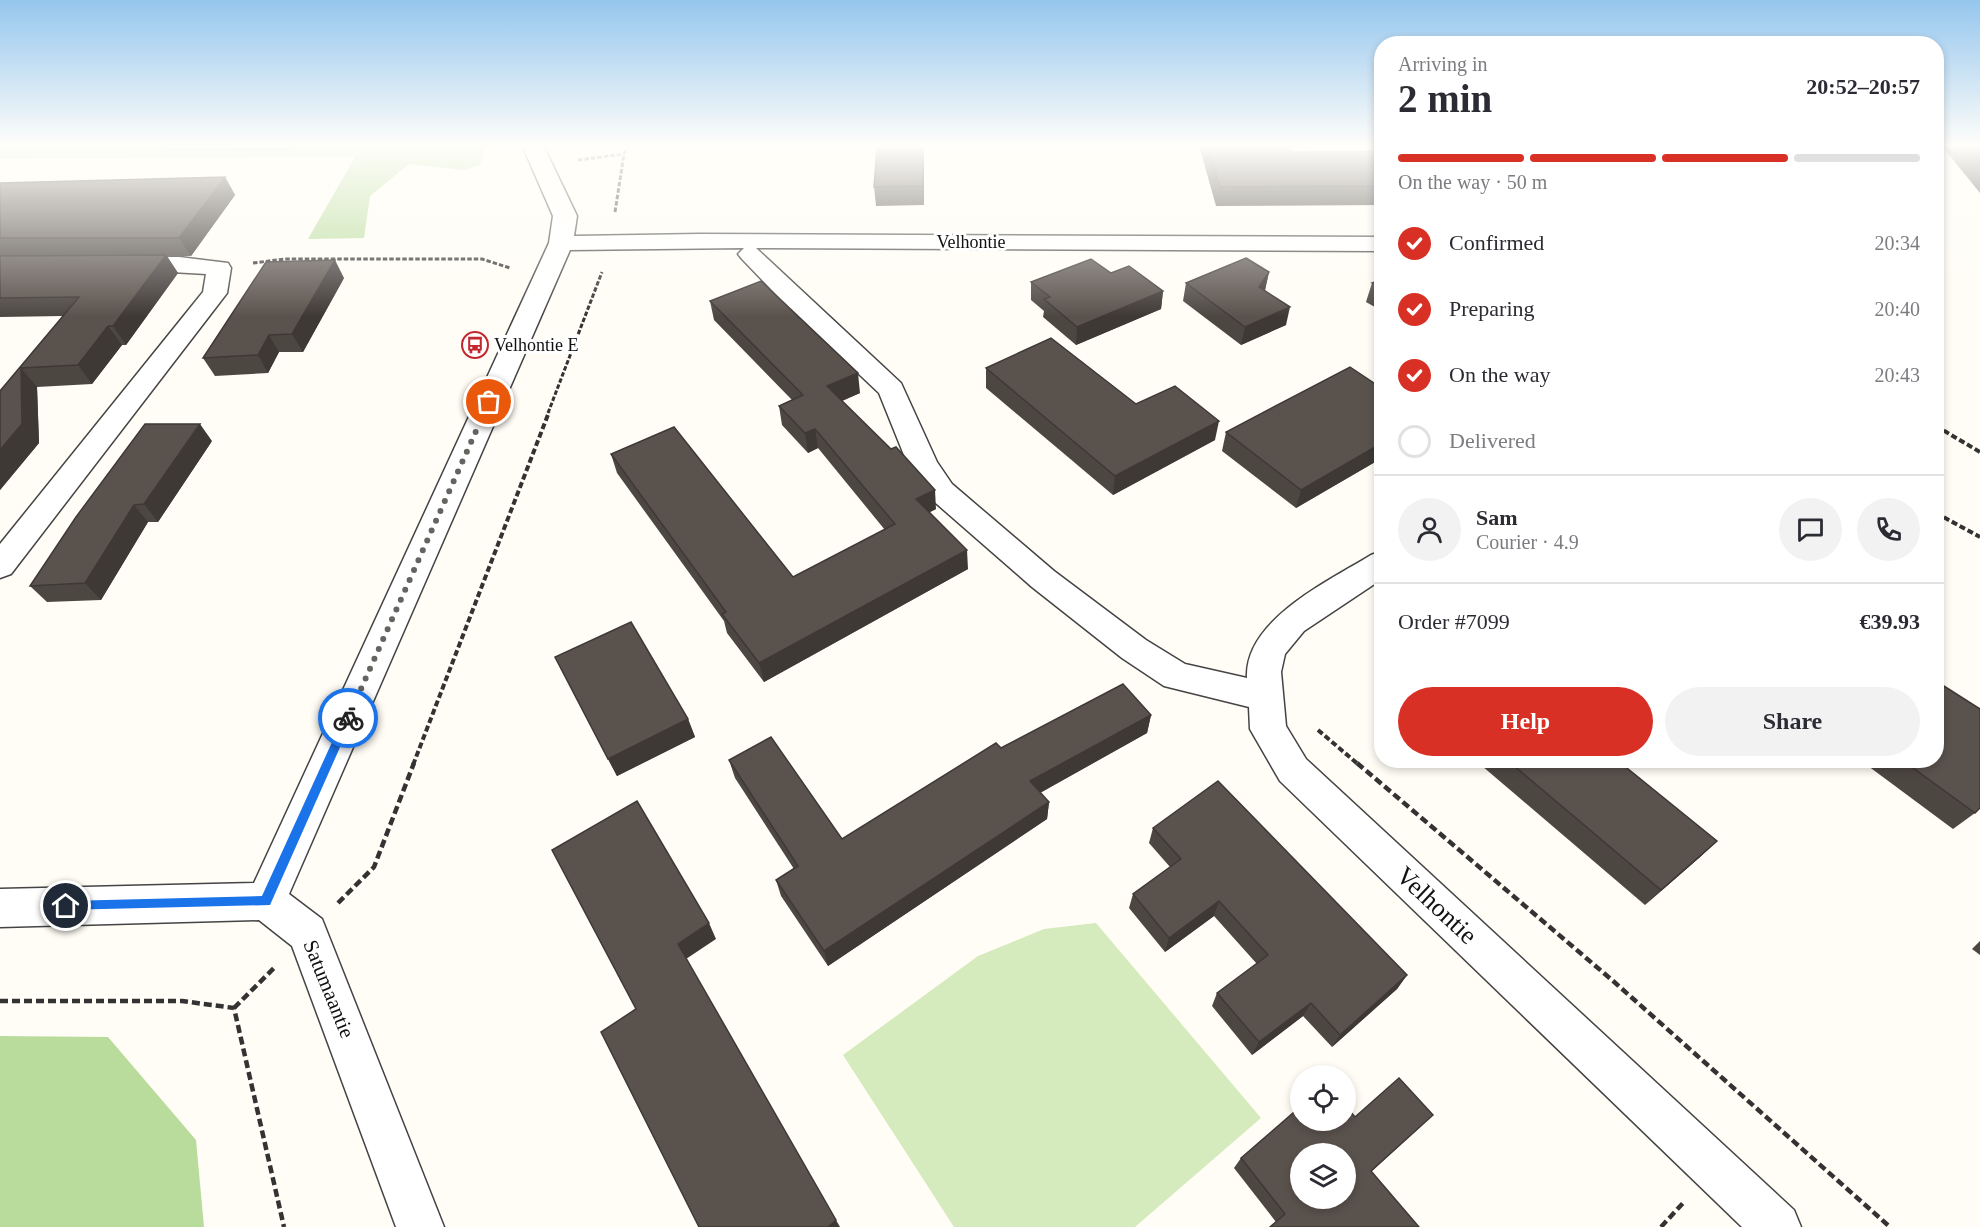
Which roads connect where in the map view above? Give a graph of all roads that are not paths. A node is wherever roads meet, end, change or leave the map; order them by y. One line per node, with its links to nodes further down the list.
1 (560, 202): 2 (street)
2 (561, 243): 3 (street, Velhontie); 9 (street)
3 (1374, 243)
4 (750, 254): 8 (street)
5 (107, 264): 6 (street)
6 (4, 555)
7 (1374, 568): 8 (street, Velhontie)
8 (1265, 696): 12 (street, Velhontie)
9 (266, 901): 10 (street); 11 (street, Satumaantie)
10 (0, 908)
11 (420, 1227)
12 (1778, 1227)

